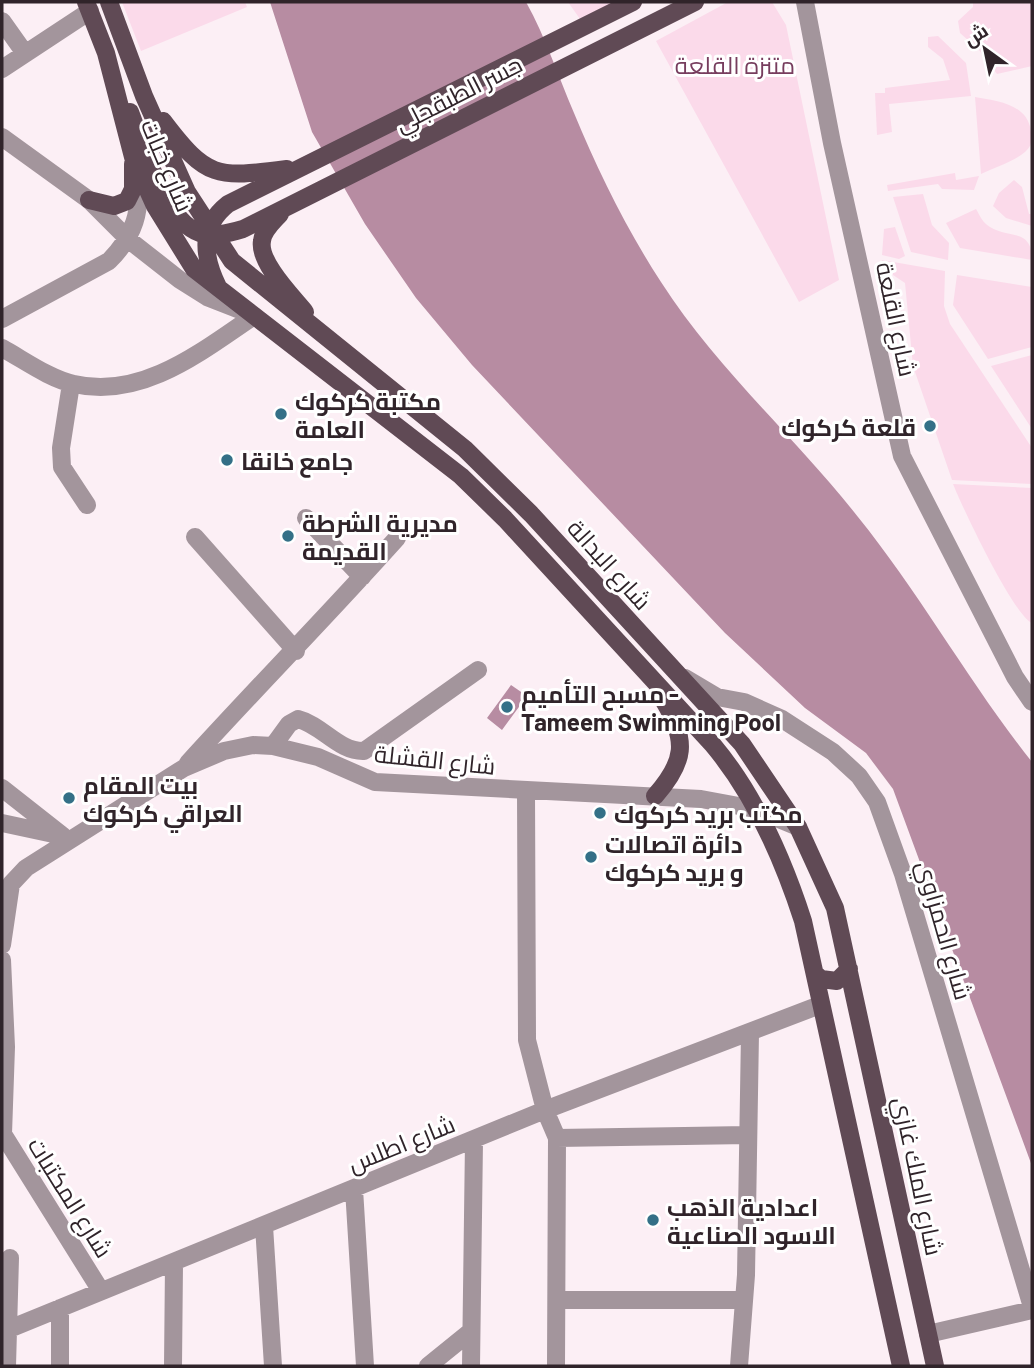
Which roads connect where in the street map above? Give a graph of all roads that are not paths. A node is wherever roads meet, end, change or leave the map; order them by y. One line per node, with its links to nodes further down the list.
1 (109, 2): 10 (main road, شارع خبات)
2 (695, 2): 15 (main road, جسر الطبقجلي)
3 (805, 2): 33 (street, شارع القلعة)
4 (626, 4): 13 (main road, جسر الطبقجلي)
5 (88, 6): 7 (street); 8 (main road, شارع خبات)
6 (2, 21): 7 (street)
7 (24, 51): 9 (street)
8 (106, 53): 12 (main road, شارع خبات); 16 (main road)
9 (2, 69)
10 (144, 96): 13 (main road); 16 (main road, شارع خبات)
11 (2, 137): 14 (street)
12 (133, 158): 14 (main road); 17 (street); 18 (main road, شارع خبات)
13 (304, 166): 16 (main road, جسر الطبقجلي)
14 (89, 200): 17 (street)
15 (285, 208): 16 (main road, جسر الطبقجلي); 21 (main road)
16 (212, 236): 18 (main road); 21 (main road, شارع البدالة)
17 (129, 240): 19 (street); 20 (street)
18 (218, 287): 19 (main road, شارع خبات)
19 (254, 316): 23 (street); 32 (main road, شارع البدالة)
20 (2, 319)
21 (326, 337): 31 (main road, شارع البدالة)
22 (2, 348): 23 (street)
23 (71, 384): 24 (street)
24 (86, 505)
25 (306, 518): 28 (street)
26 (195, 537): 29 (street)
27 (397, 538): 28 (street)
28 (362, 577): 29 (street)
29 (296, 650): 37 (street)
30 (478, 670): 36 (street)
31 (676, 673): 34 (street, شارع الحمزاوي); 35 (main road, شارع البدالة)
32 (649, 678): 39 (main road, شارع البدالة); 42 (main road)
33 (1032, 702)
34 (750, 704): 35 (street); 69 (street, شارع الحمزاوي)
35 (735, 737): 38 (main road, شارع البدالة)
36 (273, 746): 37 (street, شارع القشلة); 41 (street, شارع القشلة)
37 (184, 768): 46 (street, شارع القشلة)
38 (758, 768): 39 (main road); 45 (main road, شارع البدالة)
39 (740, 780): 43 (main road, شارع البدالة)
40 (2, 788): 46 (street)
41 (526, 792): 42 (street, شارع القشلة); 55 (street)
42 (655, 796): 43 (street, شارع القشلة)
43 (755, 809): 45 (street, شارع القشلة); 51 (main road, شارع البدالة)
44 (2, 823): 46 (street)
45 (799, 827): 50 (main road, شارع البدالة)
46 (67, 837): 47 (street, شارع القشلة)
47 (10, 883): 48 (street)
48 (2, 945)
49 (2, 960): 56 (street, شارع المكتبات)
50 (849, 970): 51 (main road); 52 (main road, شارع البدالة)
51 (815, 974): 53 (main road, شارع البدالة)
52 (855, 996): 72 (main road, شارع الملك غازي)
53 (820, 1005): 54 (street, شارع اطلس); 82 (main road)
54 (750, 1033): 55 (street, شارع اطلس); 57 (street)
55 (545, 1110): 58 (street); 59 (street, شارع اطلس)
56 (3, 1134): 65 (street, شارع المكتبات)
57 (748, 1135): 58 (street); 67 (street)
58 (557, 1138): 66 (street)
59 (474, 1141): 60 (street, شارع اطلس); 71 (street)
60 (354, 1189): 61 (street, شارع اطلس); 77 (street)
61 (264, 1226): 63 (street, شارع اطلس); 76 (street)
62 (10, 1258): 64 (street)
63 (174, 1264): 65 (street, شارع اطلس); 75 (street)
64 (5, 1284): 70 (street)
65 (101, 1291): 68 (street, شارع اطلس)
66 (557, 1300): 67 (street); 80 (street)
67 (742, 1300): 81 (street)
68 (60, 1308): 70 (street, شارع اطلس); 74 (street)
69 (1032, 1309): 72 (street)
70 (4, 1332): 73 (street)
71 (470, 1332): 78 (street); 79 (street)
72 (929, 1334): 83 (main road, شارع الملك غازي)
73 (7, 1366)
74 (60, 1366)
75 (173, 1366)
76 (273, 1366)
77 (365, 1366)
78 (428, 1366)
79 (471, 1366)
80 (556, 1366)
81 (739, 1366)
82 (901, 1366)
83 (935, 1366)

